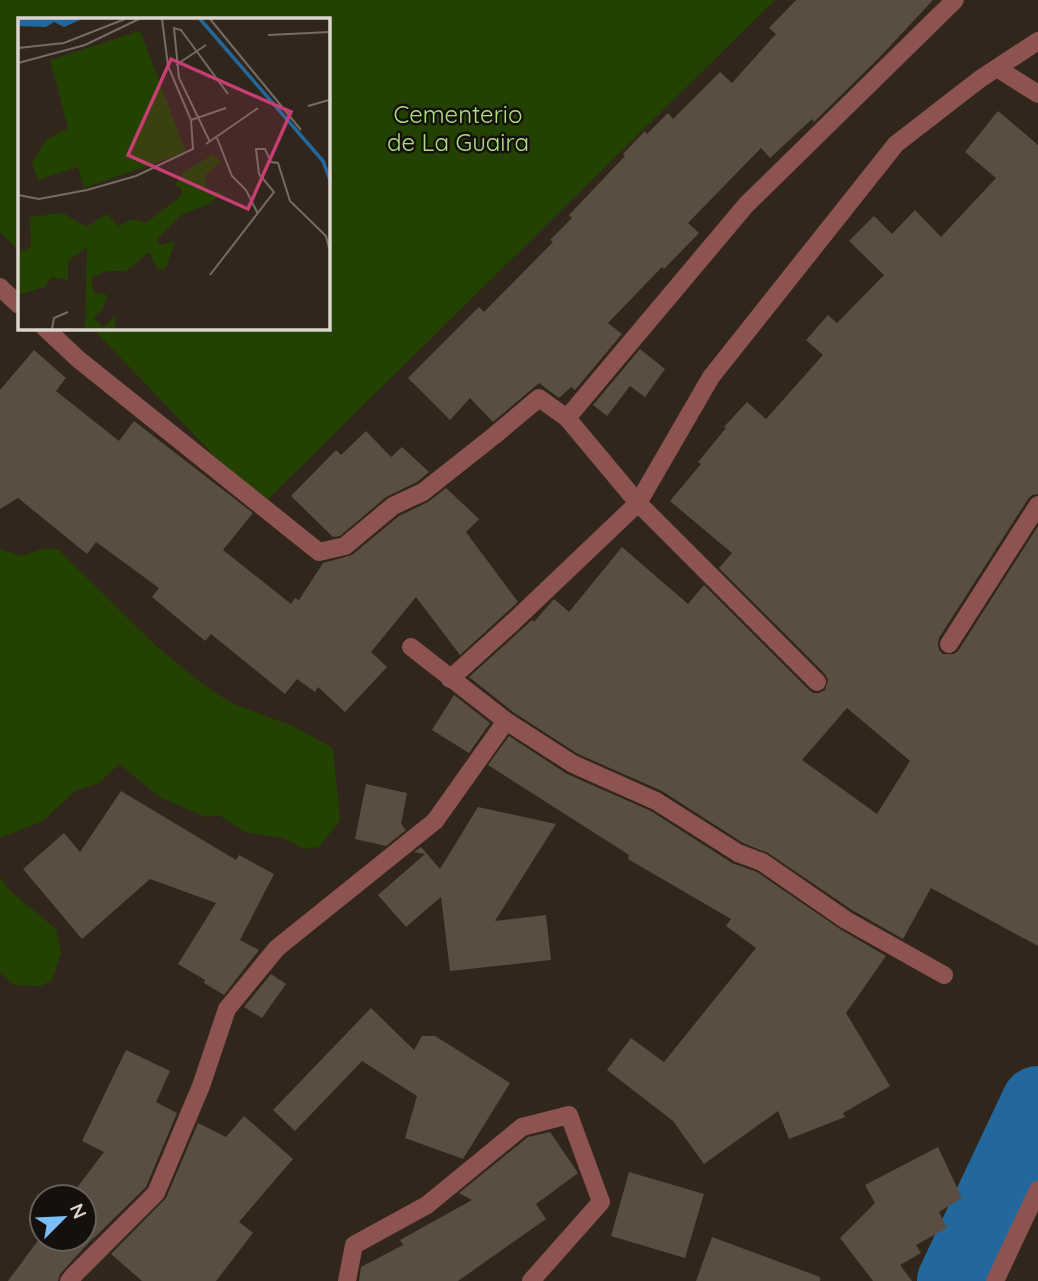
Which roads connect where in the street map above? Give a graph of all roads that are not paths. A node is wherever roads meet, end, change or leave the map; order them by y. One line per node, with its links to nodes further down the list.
1 (955, 0): 8 (street)
2 (1038, 41): 3 (street)
3 (998, 68): 4 (street); 9 (street)
4 (1038, 94)
5 (0, 287): 6 (street)
6 (18, 304)
7 (46, 329): 8 (street)
8 (567, 418): 9 (street)
9 (638, 503): 13 (street); 14 (street)
10 (1038, 505): 11 (street)
11 (949, 644)
12 (411, 647): 13 (street)
13 (450, 679): 15 (street)
14 (817, 682)
15 (506, 722): 16 (street); 18 (street)
16 (944, 975)
17 (1038, 1190): 21 (street)
18 (69, 1281)
19 (346, 1281): 20 (street)
20 (531, 1281)
21 (995, 1281)

